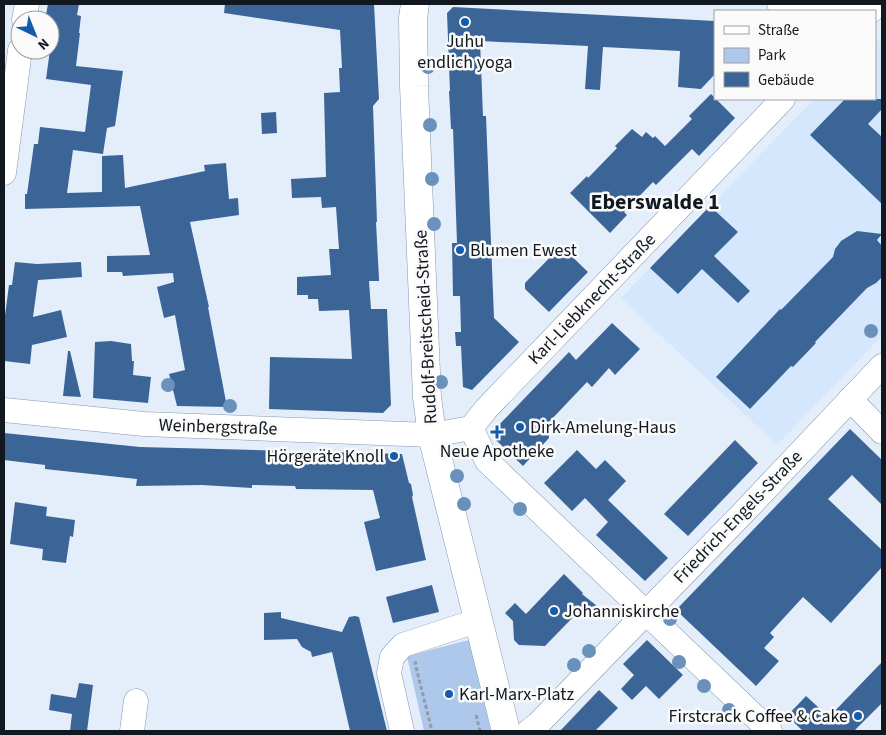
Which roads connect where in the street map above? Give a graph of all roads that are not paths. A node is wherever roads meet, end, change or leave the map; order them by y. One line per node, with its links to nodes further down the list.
1 (415, 4): 12 (main road, Rudolf-Breitscheid-Straße)
2 (779, 4): 3 (street)
3 (850, 10)
4 (19, 60): 6 (street)
5 (782, 100): 10 (street, Karl-Liebknecht-Straße)
6 (4, 173)
7 (882, 366): 8 (street, Friedrich-Engels-Straße)
8 (850, 400): 11 (street); 13 (street, Friedrich-Engels-Straße)
9 (4, 410): 12 (street, Weinbergstraße)
10 (471, 428): 12 (street); 13 (street)
11 (882, 432)
12 (432, 435): 14 (main road, Rudolf-Breitscheid-Straße)
13 (647, 612): 19 (street, Friedrich-Engels-Straße); 20 (street)
14 (478, 620): 17 (street); 18 (main road, Rudolf-Breitscheid-Straße)
15 (136, 701): 16 (street)
16 (132, 731)
17 (402, 731)
18 (506, 731)
19 (529, 731)
20 (770, 731)

